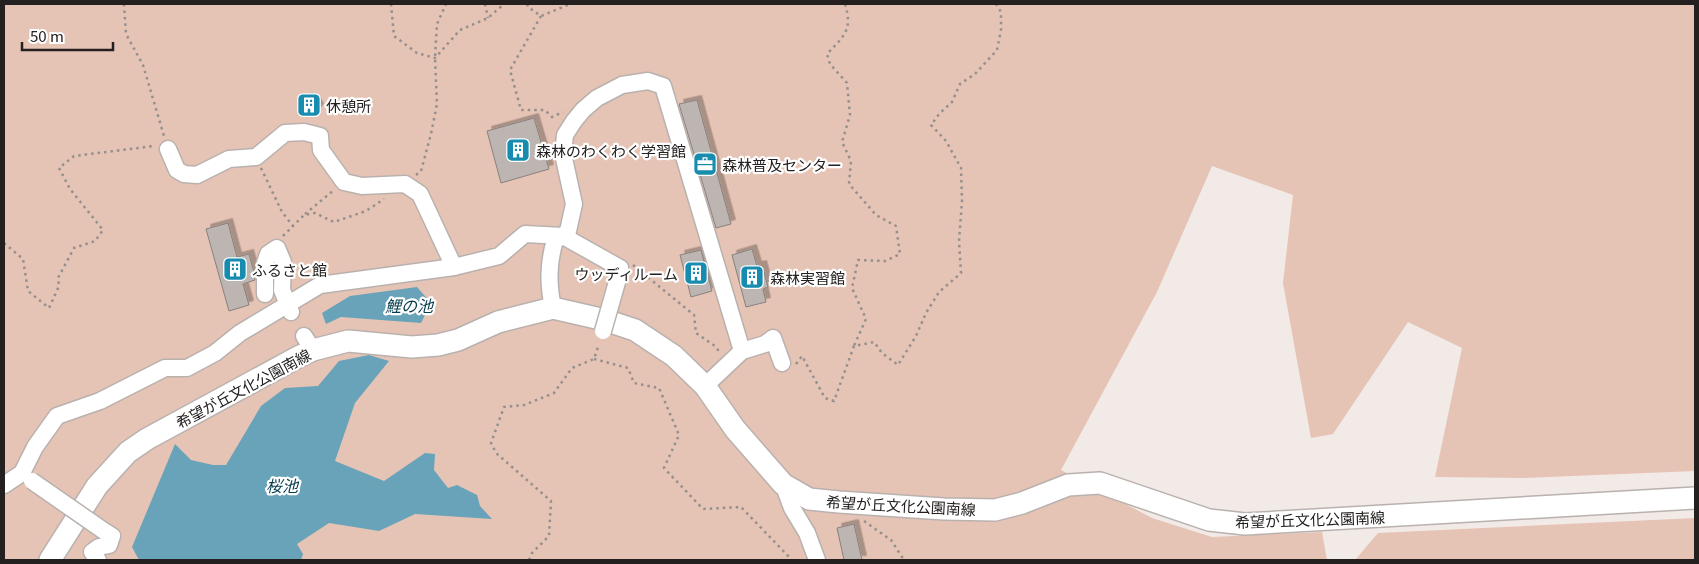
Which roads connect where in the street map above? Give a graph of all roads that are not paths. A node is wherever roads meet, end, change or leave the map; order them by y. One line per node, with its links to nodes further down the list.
1 (168, 150): 3 (lane)
2 (563, 236): 3 (lane); 5 (lane); 7 (lane, bridge); 8 (lane)
3 (454, 267): 6 (lane)
4 (265, 294): 6 (lane)
5 (554, 308): 10 (main road, 希望が丘文化公園南線); 15 (main road, 希望が丘文化公園南線)
6 (289, 309): 11 (lane)
7 (603, 331)
8 (742, 351): 9 (lane); 10 (lane)
9 (788, 365)
10 (705, 386): 12 (main road, 希望が丘文化公園南線)
11 (27, 477): 13 (lane); 16 (lane, bridge)
12 (783, 484): 14 (main road, 希望が丘文化公園南線); 17 (lane)
13 (4, 485)
14 (1695, 498)
15 (50, 560)
16 (98, 560)
17 (817, 560)

